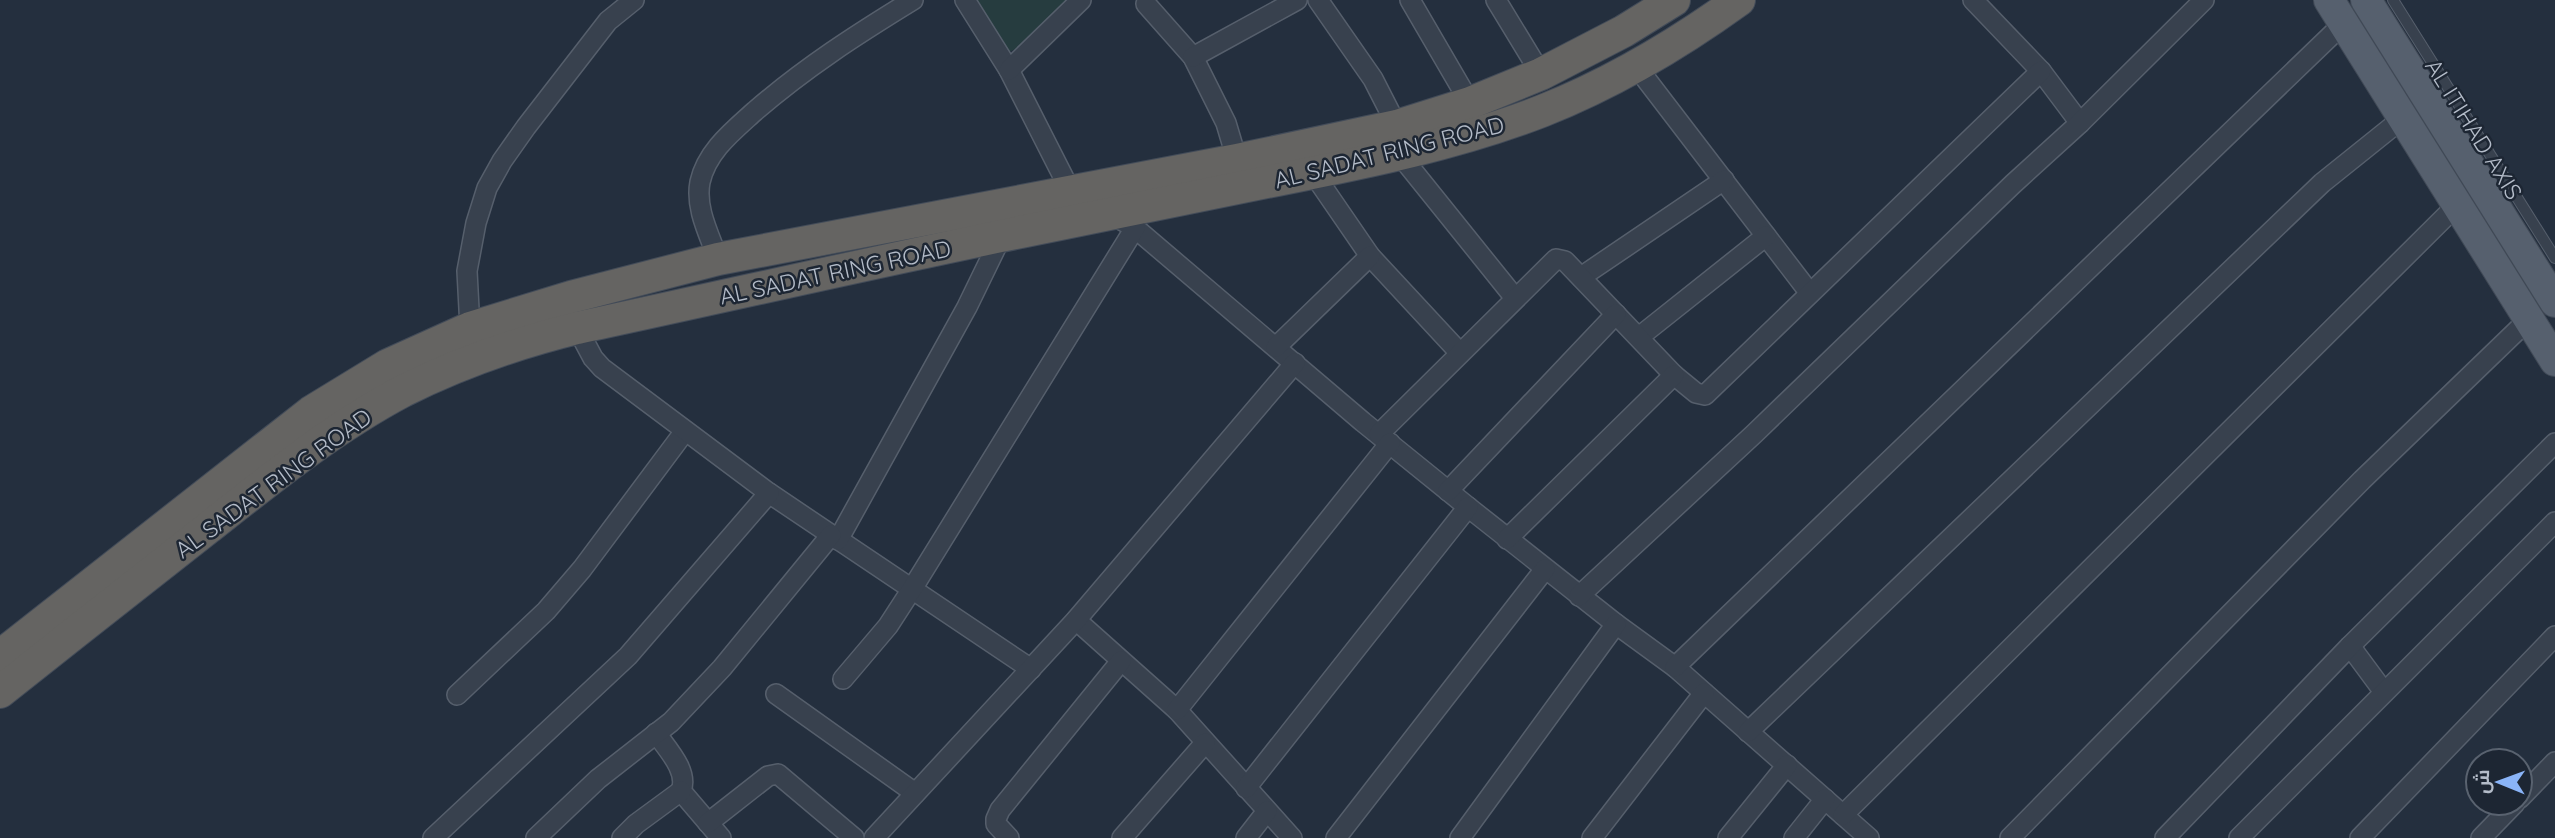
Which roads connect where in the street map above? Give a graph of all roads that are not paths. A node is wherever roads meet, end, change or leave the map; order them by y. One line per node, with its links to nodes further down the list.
1 (634, 0): 45 (street)
2 (913, 0): 37 (street)
3 (965, 0): 19 (street)
4 (1081, 0): 19 (street)
5 (1297, 0): 17 (street)
6 (1318, 0): 25 (street)
7 (1410, 0): 22 (street)
8 (1496, 0): 21 (street)
9 (1739, 0): 18 (highway, AL SADAT RING ROAD)
10 (1973, 0): 20 (street)
11 (2204, 0): 24 (street)
12 (2366, 0): 42 (main road)
13 (2393, 0): 36 (lane, AL ITIHAD AXIS)
14 (1666, 2): 21 (highway, AL SADAT RING ROAD)
15 (1146, 4): 17 (street)
16 (2337, 11): 23 (main road); 71 (street)
17 (1193, 57): 26 (street)
18 (1636, 66): 25 (highway, AL SADAT RING ROAD); 28 (street)
19 (1009, 70): 29 (street)
20 (2041, 71): 24 (street); 40 (street)
21 (1541, 74): 22 (highway, AL SADAT RING ROAD)
22 (1470, 103): 25 (highway, AL SADAT RING ROAD)
23 (2403, 118): 30 (main road); 80 (street)
24 (2080, 123): 64 (street)
25 (1398, 140): 26 (highway, AL SADAT RING ROAD); 27 (highway, AL SADAT RING ROAD); 41 (street)
26 (1237, 160): 29 (highway, AL SADAT RING ROAD)
27 (1313, 173): 31 (highway, AL SADAT RING ROAD); 35 (street)
28 (1724, 180): 33 (street); 38 (street)
29 (1071, 192): 34 (highway, AL SADAT RING ROAD)
30 (2457, 205): 44 (main road); 91 (street)
31 (1123, 221): 32 (highway, AL SADAT RING ROAD); 48 (street); 63 (street)
32 (1002, 235): 39 (highway, AL SADAT RING ROAD); 60 (street)
33 (1766, 236): 40 (street); 47 (street)
34 (762, 250): 37 (highway, AL SADAT RING ROAD); 39 (highway)
35 (1370, 256): 48 (street); 49 (street)
36 (2555, 258)
37 (718, 259): 45 (highway, AL SADAT RING ROAD)
38 (1581, 277): 41 (street); 43 (street)
39 (768, 287): 46 (highway, AL SADAT RING ROAD)
40 (1809, 292): 52 (street)
41 (1515, 298): 49 (street)
42 (2555, 302)
43 (1616, 314): 47 (street); 56 (street)
44 (2529, 319): 50 (main road); 109 (street)
45 (470, 328): 69 (highway, AL SADAT RING ROAD)
46 (577, 328): 53 (street); 74 (highway, AL SADAT RING ROAD)
47 (1639, 337): 52 (street)
48 (1276, 348): 51 (street)
49 (1460, 353): 54 (street)
50 (2555, 361)
51 (1294, 363): 54 (street); 65 (street)
52 (1674, 375): 61 (street)
53 (685, 431): 57 (street); 78 (street)
54 (1384, 439): 56 (street); 79 (street)
55 (2555, 443): 68 (street)
56 (1448, 491): 58 (street)
57 (769, 494): 60 (street); 94 (street)
58 (1468, 507): 61 (street); 86 (street)
59 (2555, 522): 75 (street)
60 (835, 538): 63 (street); 81 (street)
61 (1507, 539): 62 (street)
62 (1545, 569): 64 (street); 103 (street)
63 (912, 589): 72 (street); 73 (street)
64 (1579, 596): 66 (street)
65 (1076, 620): 70 (street); 72 (street)
66 (1616, 624): 71 (street); 104 (street)
67 (2555, 636): 112 (street)
68 (2350, 646): 75 (street); 110 (street)
69 (0, 656)
70 (1121, 661): 79 (street); 99 (street)
71 (1675, 667): 76 (street)
72 (1031, 669): 88 (street)
73 (843, 679)
74 (0, 692)
75 (2384, 692): 111 (street)
76 (1704, 693): 80 (street); 105 (street)
77 (776, 694): 88 (street)
78 (457, 695)
79 (1177, 710): 82 (street)
80 (1748, 732): 84 (street)
81 (656, 733): 87 (street); 95 (street)
82 (1205, 743): 86 (street); 100 (street)
83 (2555, 762): 85 (street)
84 (1787, 765): 89 (street); 106 (street)
85 (2534, 784)
86 (1245, 788): 90 (street)
87 (681, 791): 93 (street); 96 (street)
88 (915, 793): 98 (street)
89 (1825, 799): 91 (street); 107 (street)
90 (1266, 811): 101 (street); 102 (street)
91 (1843, 815): 108 (street)
92 (2501, 817): 113 (street)
93 (715, 830): 97 (street)
94 (433, 838)
95 (536, 838)
96 (622, 838)
97 (854, 838)
98 (874, 838)
99 (1009, 838)
100 (1122, 838)
101 (1245, 838)
102 (1292, 838)
103 (1336, 838)
104 (1460, 838)
105 (1592, 838)
106 (1728, 838)
107 (1794, 838)
108 (1869, 838)
109 (2010, 838)
110 (2165, 838)
111 (2239, 838)
112 (2360, 838)
113 (2481, 838)

